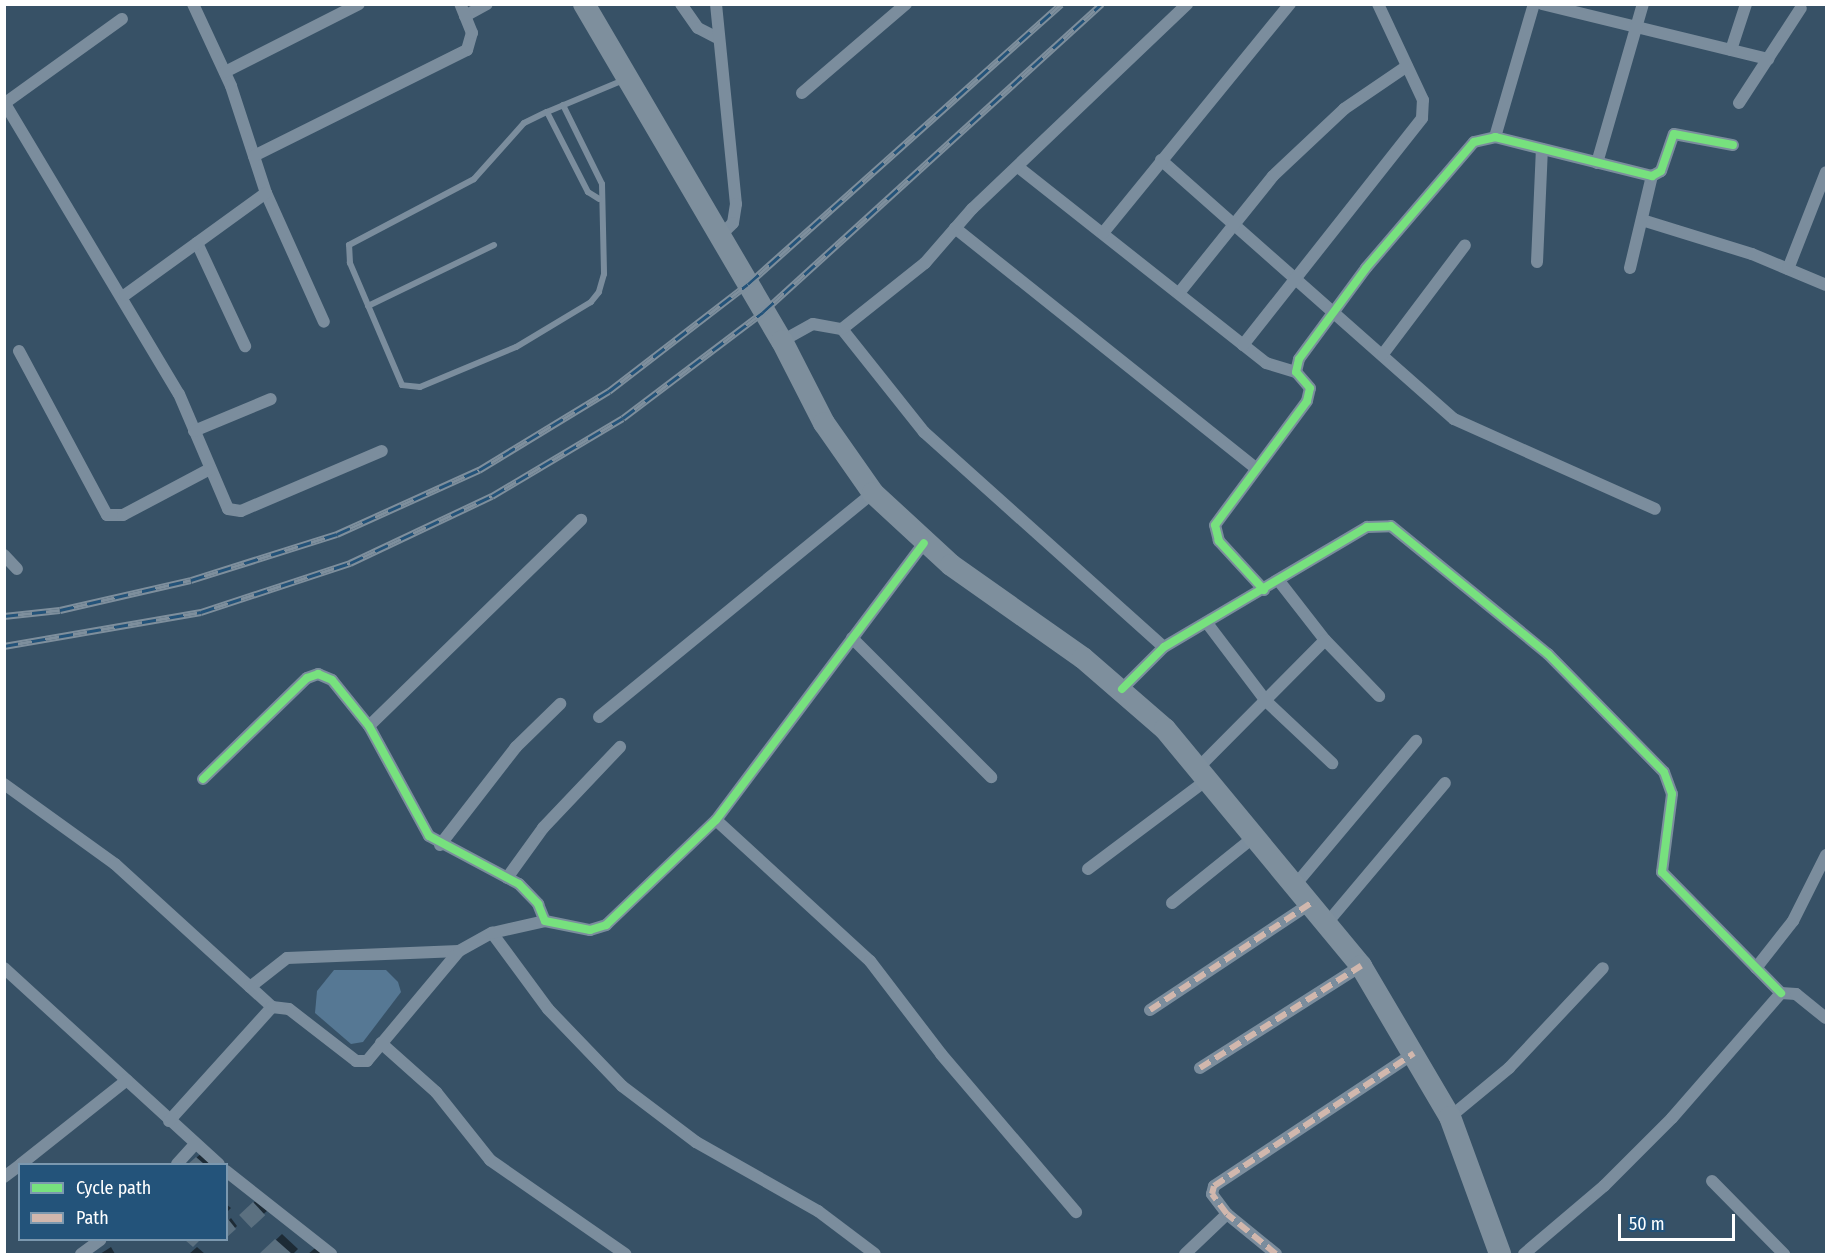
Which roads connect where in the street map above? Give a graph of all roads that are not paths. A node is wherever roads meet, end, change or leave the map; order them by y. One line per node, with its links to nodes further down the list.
1 (193, 4): 23 (street)
2 (359, 4): 23 (street)
3 (488, 4): 16 (street)
4 (584, 4): 24 (highway)
5 (681, 4): 19 (street)
6 (716, 4): 19 (street)
7 (906, 4): 25 (street)
8 (1187, 4): 36 (street)
9 (1290, 4): 34 (street)
10 (1378, 4): 22 (street)
11 (1534, 4): 30 (street)
12 (1542, 4): 18 (street)
13 (1643, 4): 18 (street)
14 (1746, 4): 20 (street)
15 (1801, 8): 21 (street)
16 (463, 10): 33 (street)
17 (123, 19): 26 (street)
18 (1637, 27): 20 (street); 35 (street)
19 (716, 37): 45 (street)
20 (1731, 50): 21 (street)
21 (1768, 59): 27 (street)
22 (1407, 66): 42 (street); 52 (street)
23 (225, 72): 33 (street)
24 (624, 80): 28 (lane); 45 (highway)
25 (802, 93)
26 (5, 103): 55 (street)
27 (1739, 103)
28 (563, 105): 29 (lane); 40 (lane)
29 (547, 112): 40 (lane); 56 (lane)
30 (1495, 137): 32 (street); 57 (street)
31 (1733, 145): 38 (street)
32 (1542, 149): 35 (street); 49 (street)
33 (254, 156): 39 (street)
34 (1161, 160): 42 (street); 44 (street)
35 (1597, 163): 38 (street)
36 (1018, 167): 43 (street); 44 (street)
37 (1827, 172): 51 (street)
38 (1652, 176): 41 (street)
39 (266, 193): 46 (street); 58 (street)
40 (599, 199): 56 (lane)
41 (1642, 220): 50 (street); 51 (street)
42 (1232, 224): 52 (street); 54 (street)
43 (955, 228): 59 (street); 69 (street)
44 (1103, 233): 54 (street)
45 (718, 238): 60 (highway)
46 (197, 243): 55 (street); 62 (street)
47 (494, 245): 56 (lane)
48 (1465, 245): 64 (street)
49 (1537, 262)
50 (1630, 268)
51 (1788, 269): 53 (street)
52 (1293, 278): 57 (street); 61 (street)
53 (1827, 285)
54 (1179, 293): 61 (street)
55 (125, 295): 67 (street)
56 (368, 306)
57 (1333, 312): 64 (street); 65 (street)
58 (324, 322)
59 (842, 329): 60 (street); 82 (street)
60 (782, 341): 71 (highway)
61 (1243, 345): 65 (street)
62 (245, 346)
63 (19, 351): 70 (street)
64 (1383, 354): 72 (street)
65 (1296, 372): 69 (street)
66 (271, 399): 67 (street)
67 (194, 431): 70 (street)
68 (382, 451): 70 (street)
69 (1256, 468): 78 (street)
70 (210, 469)
71 (873, 493): 74 (highway); 87 (street)
72 (1655, 509)
73 (581, 520): 88 (street)
74 (924, 543): 80 (street); 83 (highway)
75 (4, 555): 76 (street)
76 (17, 569)
77 (1279, 581): 78 (street); 81 (street); 113 (street)
78 (1264, 590): 79 (street)
79 (1207, 623): 82 (street); 85 (street)
80 (852, 638): 93 (street); 97 (street)
81 (1324, 640): 84 (street); 85 (street)
82 (1164, 647): 83 (street)
83 (1122, 689): 92 (highway)
84 (1379, 696)
85 (1266, 701): 91 (street); 92 (street)
86 (560, 704): 99 (street)
87 (599, 717)
88 (369, 726): 94 (street); 99 (street)
89 (1416, 741): 103 (street)
90 (620, 747): 102 (street)
91 (1332, 763)
92 (1203, 773): 98 (highway); 101 (street)
93 (991, 777)
94 (203, 779)
95 (1445, 783): 107 (street)
96 (4, 784): 114 (street)
97 (716, 820): 106 (street); 133 (street)
98 (1255, 836): 103 (highway); 104 (street)
99 (440, 845): 102 (street)
100 (1827, 855): 113 (street)
101 (1088, 869)
102 (507, 878): 106 (street)
103 (1296, 884): 105 (highway)
104 (1172, 903)
105 (1311, 903): 107 (highway); 117 (street)
106 (545, 921): 108 (street)
107 (1327, 923): 110 (highway)
108 (492, 933): 109 (street); 139 (street)
109 (459, 951): 114 (street); 119 (street)
110 (1360, 966): 120 (highway); 121 (street)
111 (4, 968): 122 (street)
112 (1603, 968): 123 (street)
113 (1756, 968): 115 (street)
114 (250, 987): 116 (street)
115 (1781, 993): 118 (street); 143 (street)
116 (272, 1007): 119 (street); 124 (street)
117 (1150, 1010)
118 (1827, 1018)
119 (381, 1043): 138 (street)
120 (1414, 1053): 123 (highway); 134 (street)
121 (1200, 1068)
122 (127, 1080): 124 (street); 126 (street)
123 (1450, 1117): 142 (highway)
124 (169, 1121): 125 (street)
125 (195, 1144): 127 (street); 128 (street)
126 (23, 1163)
127 (178, 1163)
128 (218, 1163)
129 (18, 1166): 131 (street)
130 (228, 1173): 137 (street)
131 (4, 1177)
132 (1712, 1181): 144 (street)
133 (1076, 1212)
134 (1227, 1214): 140 (street); 141 (street)
135 (97, 1241): 136 (street)
136 (81, 1254)
137 (331, 1254)
138 (625, 1254)
139 (875, 1254)
140 (1185, 1254)
141 (1276, 1254)
142 (1500, 1254)
143 (1524, 1254)
144 (1784, 1254)

